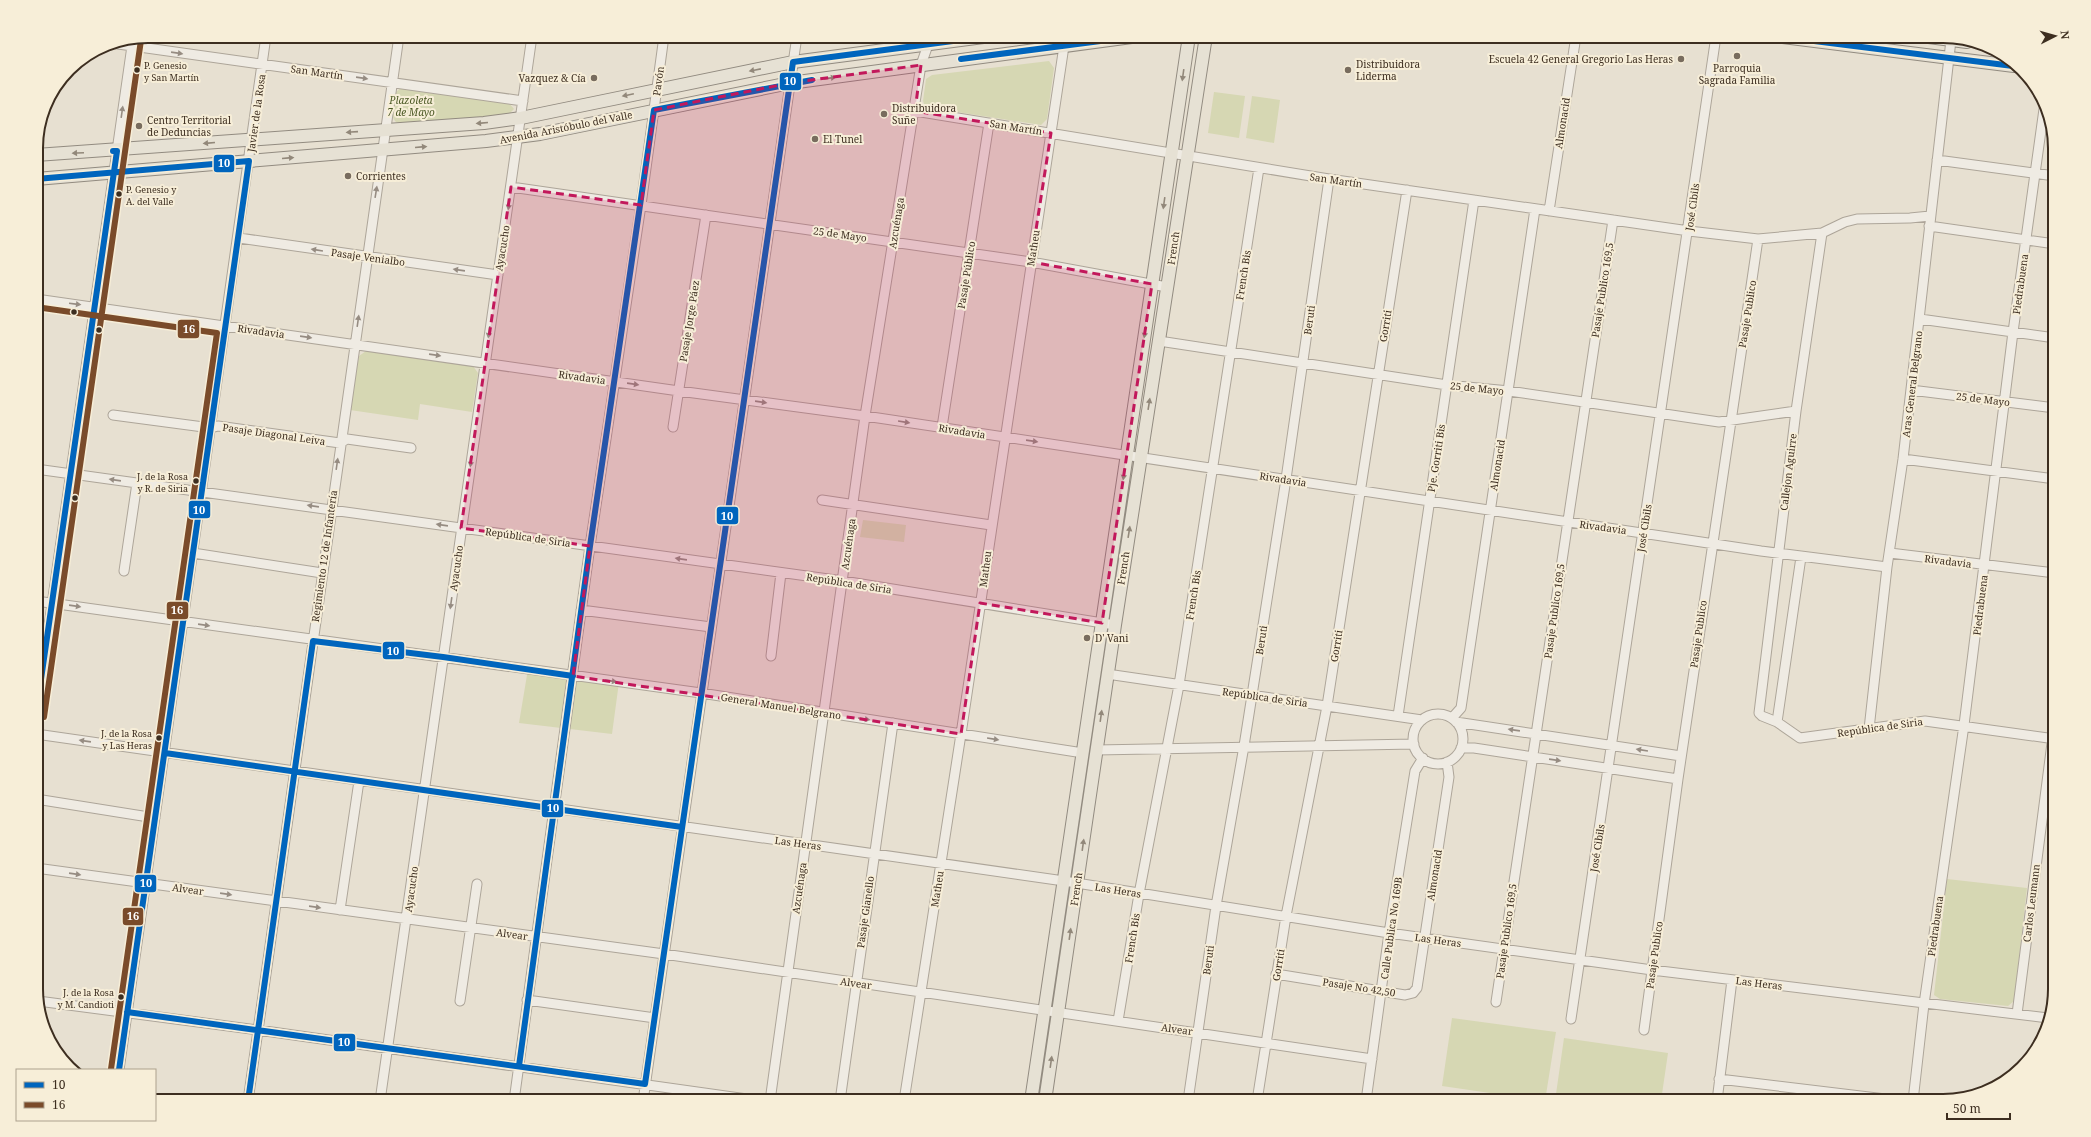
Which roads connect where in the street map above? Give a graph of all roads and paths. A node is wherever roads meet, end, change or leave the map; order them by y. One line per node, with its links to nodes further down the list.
1 (265, 43): 20 (street, Javier de la Rosa)
2 (398, 43): 23 (street, Regimiento 12 de Infantería)
3 (531, 43): 26 (street, Ayacucho)
4 (663, 43): 25 (street, Pavón)
5 (796, 43): 19 (street)
6 (911, 43): 19 (main road, Avenida Aristóbulo del Valle)
7 (929, 43): 21 (street, Azcuénaga)
8 (1051, 43): 21 (main road, Avenida Aristóbulo del Valle)
9 (1063, 43): 33 (street, Matheu)
10 (1188, 43): 38 (main road, French, one-way to 38)
11 (1205, 43): 39 (main road, French)
12 (1575, 43): 54 (street, Almonacid)
13 (1715, 43): 60 (street, José Cibils)
14 (1830, 43): 18 (main road)
15 (1951, 43): 18 (street, Aras General Belgrano)
16 (132, 44): 37 (street, one-way to 16)
17 (136, 44): 20 (street, San Martín, one-way to 20)
18 (1949, 58): 22 (main road); 41 (street, Aras General Belgrano)
19 (793, 62): 24 (street); 25 (main road, Avenida Aristóbulo del Valle, one-way to 25)
20 (262, 65): 23 (street, San Martín, one-way to 23); 35 (street, Javier de la Rosa)
21 (921, 65): 24 (main road, Avenida Aristóbulo del Valle, one-way to 21); 28 (street, Azcuénaga)
22 (2007, 65)
23 (393, 82): 26 (street, San Martín); 32 (street, Regimiento 12 de Infantería)
24 (790, 83): 27 (main road, Avenida Aristóbulo del Valle); 58 (street)
25 (656, 89): 27 (street, Pavón); 30 (main road, Avenida Aristóbulo del Valle, one-way to 30)
26 (523, 101): 30 (street, Ayacucho)
27 (654, 110): 34 (main road, Avenida Aristóbulo del Valle); 52 (street, Pavón)
28 (915, 111): 31 (street, San Martín); 65 (street, Azcuénaga)
29 (2043, 117): 45 (street, Piedrabuena)
30 (520, 118): 32 (main road, Avenida Aristóbulo del Valle, one-way to 32); 34 (street, Ayacucho)
31 (989, 123): 33 (street, San Martín); 67 (street, Pasaje Público)
32 (386, 130): 35 (main road, Avenida Aristóbulo del Valle, one-way to 35); 36 (street, Regimiento 12 de Infantería)
33 (1051, 133): 38 (street, San Martín); 69 (street, Matheu)
34 (518, 137): 36 (main road, Avenida Aristóbulo del Valle, one-way to 34); 49 (street, Ayacucho)
35 (252, 140): 37 (main road, Avenida Aristóbulo del Valle, one-way to 37); 42 (street, Javier de la Rosa)
36 (382, 150): 42 (main road, Avenida Aristóbulo del Valle, one-way to 36); 68 (street, Regimiento 12 de Infantería, one-way to 36)
37 (117, 151): 40 (main road, Avenida Aristóbulo del Valle, one-way to 40); 44 (street)
38 (1171, 152): 39 (street, San Martín); 71 (main road, French, one-way to 71)
39 (1187, 155): 43 (street, San Martín); 72 (main road, French)
40 (43, 156)
41 (1937, 160): 45 (street); 56 (street, Aras General Belgrano)
42 (249, 161): 44 (main road, Avenida Aristóbulo del Valle); 62 (street, Javier de la Rosa)
43 (1259, 168): 48 (street, San Martín); 81 (street, French Bis)
44 (114, 171): 47 (main road, Avenida Aristóbulo del Valle); 74 (street)
45 (2036, 174): 46 (street); 64 (street, Piedrabuena)
46 (2048, 175)
47 (43, 178)
48 (1329, 179): 50 (street, San Martín); 82 (street, Beruti)
49 (511, 187): 52 (street, 25 de Mayo); 70 (street, Ayacucho, one-way to 70)
50 (1407, 190): 51 (street, San Martín); 84 (street, Gorriti)
51 (1474, 200): 53 (street, San Martín); 86 (street, Pje. Gorriti Bis)
52 (642, 204): 55 (street, 25 de Mayo); 85 (street, Pavón)
53 (1535, 209): 54 (street, San Martín); 89 (street, Almonacid)
54 (1549, 211): 57 (street, San Martín)
55 (706, 215): 58 (street, 25 de Mayo); 88 (street, Pasaje Jorge Páez)
56 (1930, 216): 59 (street, Aras General Belgrano); 61 (street)
57 (1613, 220): 60 (street, San Martín); 92 (street, Pasaje Publico 169,5)
58 (770, 224): 65 (street, 25 de Mayo); 90 (street)
59 (1929, 226): 64 (street); 75 (street, Aras General Belgrano)
60 (1689, 231): 63 (street, San Martín); 96 (street, José Cibils)
61 (1822, 233): 63 (street, San Martín); 94 (street, Callejon Aguirre)
62 (239, 238): 68 (street, Pasaje Venialbo, one-way to 62); 76 (street, Javier de la Rosa)
63 (1758, 239): 98 (street, Pasaje Publico)
64 (2026, 240): 66 (street); 77 (street, Piedrabuena)
65 (892, 241): 67 (street, 25 de Mayo); 97 (street, Azcuénaga)
66 (2048, 243)
67 (969, 252): 69 (street, 25 de Mayo); 100 (street, Pasaje Público)
68 (366, 257): 70 (street, Pasaje Venialbo, one-way to 68); 80 (street, Regimiento 12 de Infantería, one-way to 68)
69 (1031, 262): 71 (street, 25 de Mayo); 102 (street, Matheu)
70 (498, 275): 83 (street, Ayacucho, one-way to 83)
71 (1152, 284): 72 (street, 25 de Mayo); 105 (main road, French, one-way to 105)
72 (1167, 287): 79 (main road, French)
73 (43, 300): 74 (street, Rivadavia, one-way to 74)
74 (95, 306): 76 (street, Rivadavia); 111 (street)
75 (1920, 320): 77 (street); 87 (street, Aras General Belgrano)
76 (226, 326): 80 (street, Rivadavia, one-way to 80); 101 (street, Javier de la Rosa)
77 (2013, 332): 78 (street); 91 (street, Piedrabuena)
78 (2048, 337)
79 (1159, 341): 81 (street, 25 de Mayo); 106 (main road, French, one-way to 79)
80 (355, 343): 83 (street, Rivadavia, one-way to 83); 103 (street, Regimiento 12 de Infantería)
81 (1231, 352): 82 (street, 25 de Mayo); 108 (street, French Bis)
82 (1302, 362): 84 (street, 25 de Mayo); 113 (street, Beruti)
83 (485, 363): 85 (street, Rivadavia); 124 (street, Ayacucho, one-way to 124)
84 (1378, 373): 86 (street, 25 de Mayo); 116 (street, Gorriti)
85 (615, 382): 88 (street, Rivadavia, one-way to 88); 127 (street, Pavón)
86 (1447, 385): 89 (street, 25 de Mayo); 118 (street, Pje. Gorriti Bis)
87 (1911, 390): 91 (street, 25 de Mayo); 107 (street, Aras General Belgrano)
88 (679, 391): 90 (street, Rivadavia); 99 (street, Pasaje Jorge Páez)
89 (1509, 391): 92 (street, 25 de Mayo); 121 (street, Almonacid)
90 (744, 399): 97 (street, Rivadavia, one-way to 97); 132 (street)
91 (2005, 402): 93 (street, 25 de Mayo); 110 (street, Piedrabuena)
92 (1585, 403): 96 (street, 25 de Mayo); 122 (street, Pasaje Publico 169,5)
93 (2048, 407)
94 (1796, 411): 98 (street, 25 de Mayo); 130 (street, Callejon Aguirre)
95 (113, 415): 101 (street, Pasaje Diagonal Leiva)
96 (1661, 415): 98 (street, 25 de Mayo); 125 (street, José Cibils)
97 (865, 416): 100 (street, Rivadavia, one-way to 100); 119 (street, Azcuénaga)
98 (1730, 420): 126 (street, Pasaje Publico)
99 (673, 427)
100 (942, 427): 102 (street, Rivadavia)
101 (211, 428): 103 (street, Pasaje Diagonal Leiva); 115 (street, Javier de la Rosa)
102 (1005, 437): 105 (street, Rivadavia, one-way to 105); 123 (street, Matheu)
103 (340, 443): 104 (street, Pasaje Diagonal Leiva); 120 (street, Regimiento 12 de Infantería, one-way to 103)
104 (411, 448)
105 (1127, 454): 106 (street, Rivadavia); 145 (main road, French, one-way to 145)
106 (1140, 456): 108 (street, Rivadavia); 146 (main road, French, one-way to 106)
107 (1903, 459): 110 (street); 129 (street, Aras General Belgrano)
108 (1213, 468): 113 (street, Rivadavia); 154 (street, French Bis)
109 (43, 469): 111 (street, República de Siria)
110 (1996, 471): 112 (street); 133 (street, Piedrabuena)
111 (70, 473): 114 (street, República de Siria, one-way to 111); 141 (street)
112 (2048, 478)
113 (1286, 479): 116 (street, Rivadavia); 156 (street, Beruti)
114 (137, 483): 115 (street, República de Siria); 135 (street)
115 (202, 491): 120 (street, República de Siria, one-way to 115); 128 (street, Javier de la Rosa)
116 (1361, 492): 118 (street, Rivadavia); 157 (street, Gorriti)
117 (822, 500): 119 (street)
118 (1429, 502): 121 (street, Rivadavia); 160 (street, Pje. Gorriti Bis)
119 (854, 504): 123 (street); 139 (street, Azcuénaga)
120 (331, 509): 124 (street, República de Siria, one-way to 120); 137 (street, Regimiento 12 de Infantería)
121 (1490, 510): 122 (street, Rivadavia); 162 (street, Almonacid)
122 (1567, 522): 125 (street, Rivadavia); 167 (street, Pasaje Publico 169,5)
123 (991, 525): 142 (street, Matheu)
124 (461, 528): 127 (street, República de Siria); 150 (street, Ayacucho, one-way to 150)
125 (1643, 533): 126 (street, Rivadavia); 173 (street, José Cibils)
126 (1712, 544): 130 (street, Rivadavia); 180 (street, Pasaje Publico)
127 (590, 546): 132 (street, República de Siria, one-way to 127); 143 (street, Pavón)
128 (193, 553): 137 (street); 144 (street, Javier de la Rosa)
129 (1890, 553): 133 (street, Rivadavia); 134 (street, Aras General Belgrano)
130 (1777, 554): 131 (street, Rivadavia); 158 (street, Callejon Aguirre)
131 (1801, 557): 134 (street, Rivadavia); 163 (street)
132 (720, 564): 138 (street, República de Siria); 147 (street)
133 (1985, 566): 136 (street, Rivadavia); 165 (street, Piedrabuena)
134 (1887, 567): 166 (street, Aras General Belgrano)
135 (124, 571)
136 (2048, 572)
137 (322, 573): 148 (street, Regimiento 12 de Infantería)
138 (781, 573): 139 (street, República de Siria); 149 (street)
139 (843, 581): 142 (street, República de Siria); 159 (street, Azcuénaga)
140 (43, 602): 141 (street, General Manuel Belgrano)
141 (52, 603): 144 (street, General Manuel Belgrano, one-way to 144); 151 (street)
142 (980, 604): 145 (street, República de Siria); 168 (street, Matheu)
143 (581, 610): 147 (street); 153 (street, Pavón)
144 (184, 622): 148 (street, General Manuel Belgrano, one-way to 148); 178 (street, Javier de la Rosa)
145 (1102, 623): 146 (street, República de Siria); 179 (main road, French)
146 (1115, 625): 152 (main road, French)
147 (711, 627): 155 (street)
148 (313, 641): 150 (street, General Manuel Belgrano); 185 (street, Regimiento 12 de Infantería)
149 (771, 656)
150 (443, 657): 153 (street, General Manuel Belgrano); 189 (street, Ayacucho)
151 (43, 667)
152 (1108, 674): 154 (street, República de Siria); 177 (main road, French, one-way to 152)
153 (573, 676): 155 (street, General Manuel Belgrano, one-way to 155); 191 (street, Pavón)
154 (1179, 685): 156 (street, República de Siria); 176 (street, French Bis)
155 (701, 693): 159 (street, General Manuel Belgrano); 193 (street)
156 (1252, 695): 157 (street, República de Siria); 174 (street, Beruti)
157 (1327, 706): 160 (street, República de Siria); 172 (street, Gorriti)
158 (1759, 712): 163 (street, República de Siria)
159 (824, 713): 164 (street, General Manuel Belgrano, one-way to 164); 194 (street, Azcuénaga)
160 (1398, 716): 161 (street, República de Siria)
161 (1422, 720): 162 (street); 171 (street)
162 (1454, 720): 167 (street, one-way to 162); 175 (street)
163 (1777, 722): 166 (street, República de Siria)
164 (893, 723): 168 (street, General Manuel Belgrano); 195 (street, Pasaje Gianello)
165 (1964, 725): 166 (street, República de Siria); 170 (street, República de Siria); 227 (street, Piedrabuena)
166 (1869, 729)
167 (1536, 733): 173 (street); 181 (street, Pasaje Publico 169,5)
168 (961, 734): 179 (street, General Manuel Belgrano, one-way to 179); 196 (street, Matheu)
169 (43, 735): 178 (street, Las Heras, one-way to 169)
170 (2048, 738)
171 (1414, 744): 172 (street); 182 (street)
172 (1319, 745): 174 (street); 206 (street, Gorriti)
173 (1612, 745): 180 (street, one-way to 173); 184 (street, José Cibils)
174 (1244, 746): 176 (street); 204 (street, Beruti)
175 (1461, 748): 181 (street); 183 (street)
176 (1166, 749): 177 (street); 202 (street, French Bis)
177 (1096, 750): 200 (main road, French, one-way to 177)
178 (165, 753): 185 (street, Las Heras); 192 (street, Javier de la Rosa)
179 (1082, 753): 198 (main road, French)
180 (1681, 756): 186 (street, Pasaje Publico)
181 (1532, 757): 184 (street, one-way to 184); 212 (street, Pasaje Publico 169,5)
182 (1423, 758): 183 (street); 209 (street, Calle Publica No 169B)
183 (1446, 762): 211 (street, Almonacid)
184 (1609, 769): 186 (street); 214 (street, José Cibils)
185 (296, 770): 187 (street, Las Heras); 203 (street, Regimiento 12 de Infantería)
186 (1678, 779): 215 (street, Pasaje Publico)
187 (359, 781): 189 (street, Las Heras); 205 (street)
188 (2048, 784): 231 (street, Carlos Leumann)
189 (424, 790): 191 (street, Las Heras); 207 (street, Ayacucho)
190 (43, 800): 192 (street)
191 (554, 809): 193 (street, Las Heras); 210 (street, Pavón)
192 (155, 818): 199 (street, Javier de la Rosa)
193 (682, 827): 194 (street, Las Heras); 213 (street)
194 (805, 844): 195 (street, Las Heras); 216 (street, Azcuénaga)
195 (873, 854): 196 (street, Las Heras); 219 (street, Pasaje Gianello)
196 (941, 864): 198 (street, Las Heras); 222 (street, Matheu)
197 (43, 869): 199 (street, Alvear, one-way to 199)
198 (1064, 881): 200 (street, Las Heras); 229 (main road, French)
199 (146, 883): 203 (street, Alvear, one-way to 203); 228 (street, Javier de la Rosa)
200 (1077, 883): 202 (street, Las Heras); 230 (main road, French, one-way to 200)
201 (477, 884): 208 (street)
202 (1139, 894): 204 (street, Las Heras); 235 (street, French Bis)
203 (277, 901): 205 (street, Alvear, one-way to 205); 236 (street, Regimiento 12 de Infantería)
204 (1216, 906): 206 (street, Las Heras); 238 (street, Beruti)
205 (340, 910): 207 (street, Alvear)
206 (1286, 916): 209 (street, Las Heras); 217 (street, Gorriti)
207 (407, 920): 208 (street, Alvear); 240 (street, Ayacucho)
208 (471, 929): 210 (street, Alvear); 224 (street)
209 (1389, 933): 211 (street, Las Heras); 221 (street, Calle Publica No 169B)
210 (536, 938): 213 (street, Alvear); 223 (street, Pavón)
211 (1424, 938): 212 (street, Las Heras); 220 (street, Almonacid)
212 (1504, 949): 214 (street, Las Heras); 226 (street, Pasaje Publico 169,5)
213 (664, 954): 216 (street, Alvear); 233 (street)
214 (1580, 960): 215 (street, Las Heras); 234 (street, José Cibils)
215 (1652, 970): 218 (street, Las Heras); 237 (street, Pasaje Publico)
216 (787, 974): 219 (street, Alvear); 251 (street, Azcuénaga)
217 (1276, 974): 221 (street, Pasaje No 42,50); 239 (street, Gorriti)
218 (1732, 980): 227 (street, Las Heras); 244 (street)
219 (856, 983): 222 (street, Alvear); 252 (street, Pasaje Gianello)
220 (1417, 988): 221 (street, Pasaje No 42,50)
221 (1381, 990): 241 (street, Calle Publica No 169B)
222 (921, 992): 229 (street, Alvear); 253 (street, Matheu)
223 (527, 1000): 233 (street); 242 (street, Pavón)
224 (460, 1001)
225 (44, 1002): 228 (street)
226 (1496, 1002)
227 (1924, 1004): 231 (street, Las Heras); 261 (street, Piedrabuena)
228 (127, 1012): 236 (street); 243 (street, Javier de la Rosa)
229 (1044, 1012): 230 (street, Alvear); 254 (main road, French)
230 (1058, 1013): 235 (street, Alvear); 255 (main road, French, one-way to 230)
231 (2017, 1014): 232 (street, Las Heras)
232 (2044, 1017)
233 (655, 1018): 245 (street)
234 (1571, 1019)
235 (1118, 1021): 238 (street, Alvear)
236 (258, 1030): 240 (street); 246 (street, Regimiento 12 de Infantería)
237 (1644, 1030)
238 (1197, 1032): 239 (street, Alvear); 256 (street, Beruti)
239 (1266, 1043): 241 (street, Alvear); 257 (street, Gorriti)
240 (388, 1048): 242 (street); 247 (street, Ayacucho)
241 (1372, 1059): 258 (street, Calle Publica No 169B)
242 (519, 1066): 245 (street); 248 (street, Pavón)
243 (120, 1069)
244 (1719, 1079): 259 (street); 260 (street)
245 (645, 1084): 249 (street); 250 (street)
246 (249, 1094)
247 (381, 1094)
248 (515, 1094)
249 (644, 1094)
250 (713, 1094)
251 (771, 1094)
252 (841, 1094)
253 (905, 1094)
254 (1031, 1094)
255 (1046, 1094)
256 (1189, 1094)
257 (1258, 1094)
258 (1367, 1094)
259 (1718, 1094)
260 (1844, 1094)
261 (1913, 1094)

